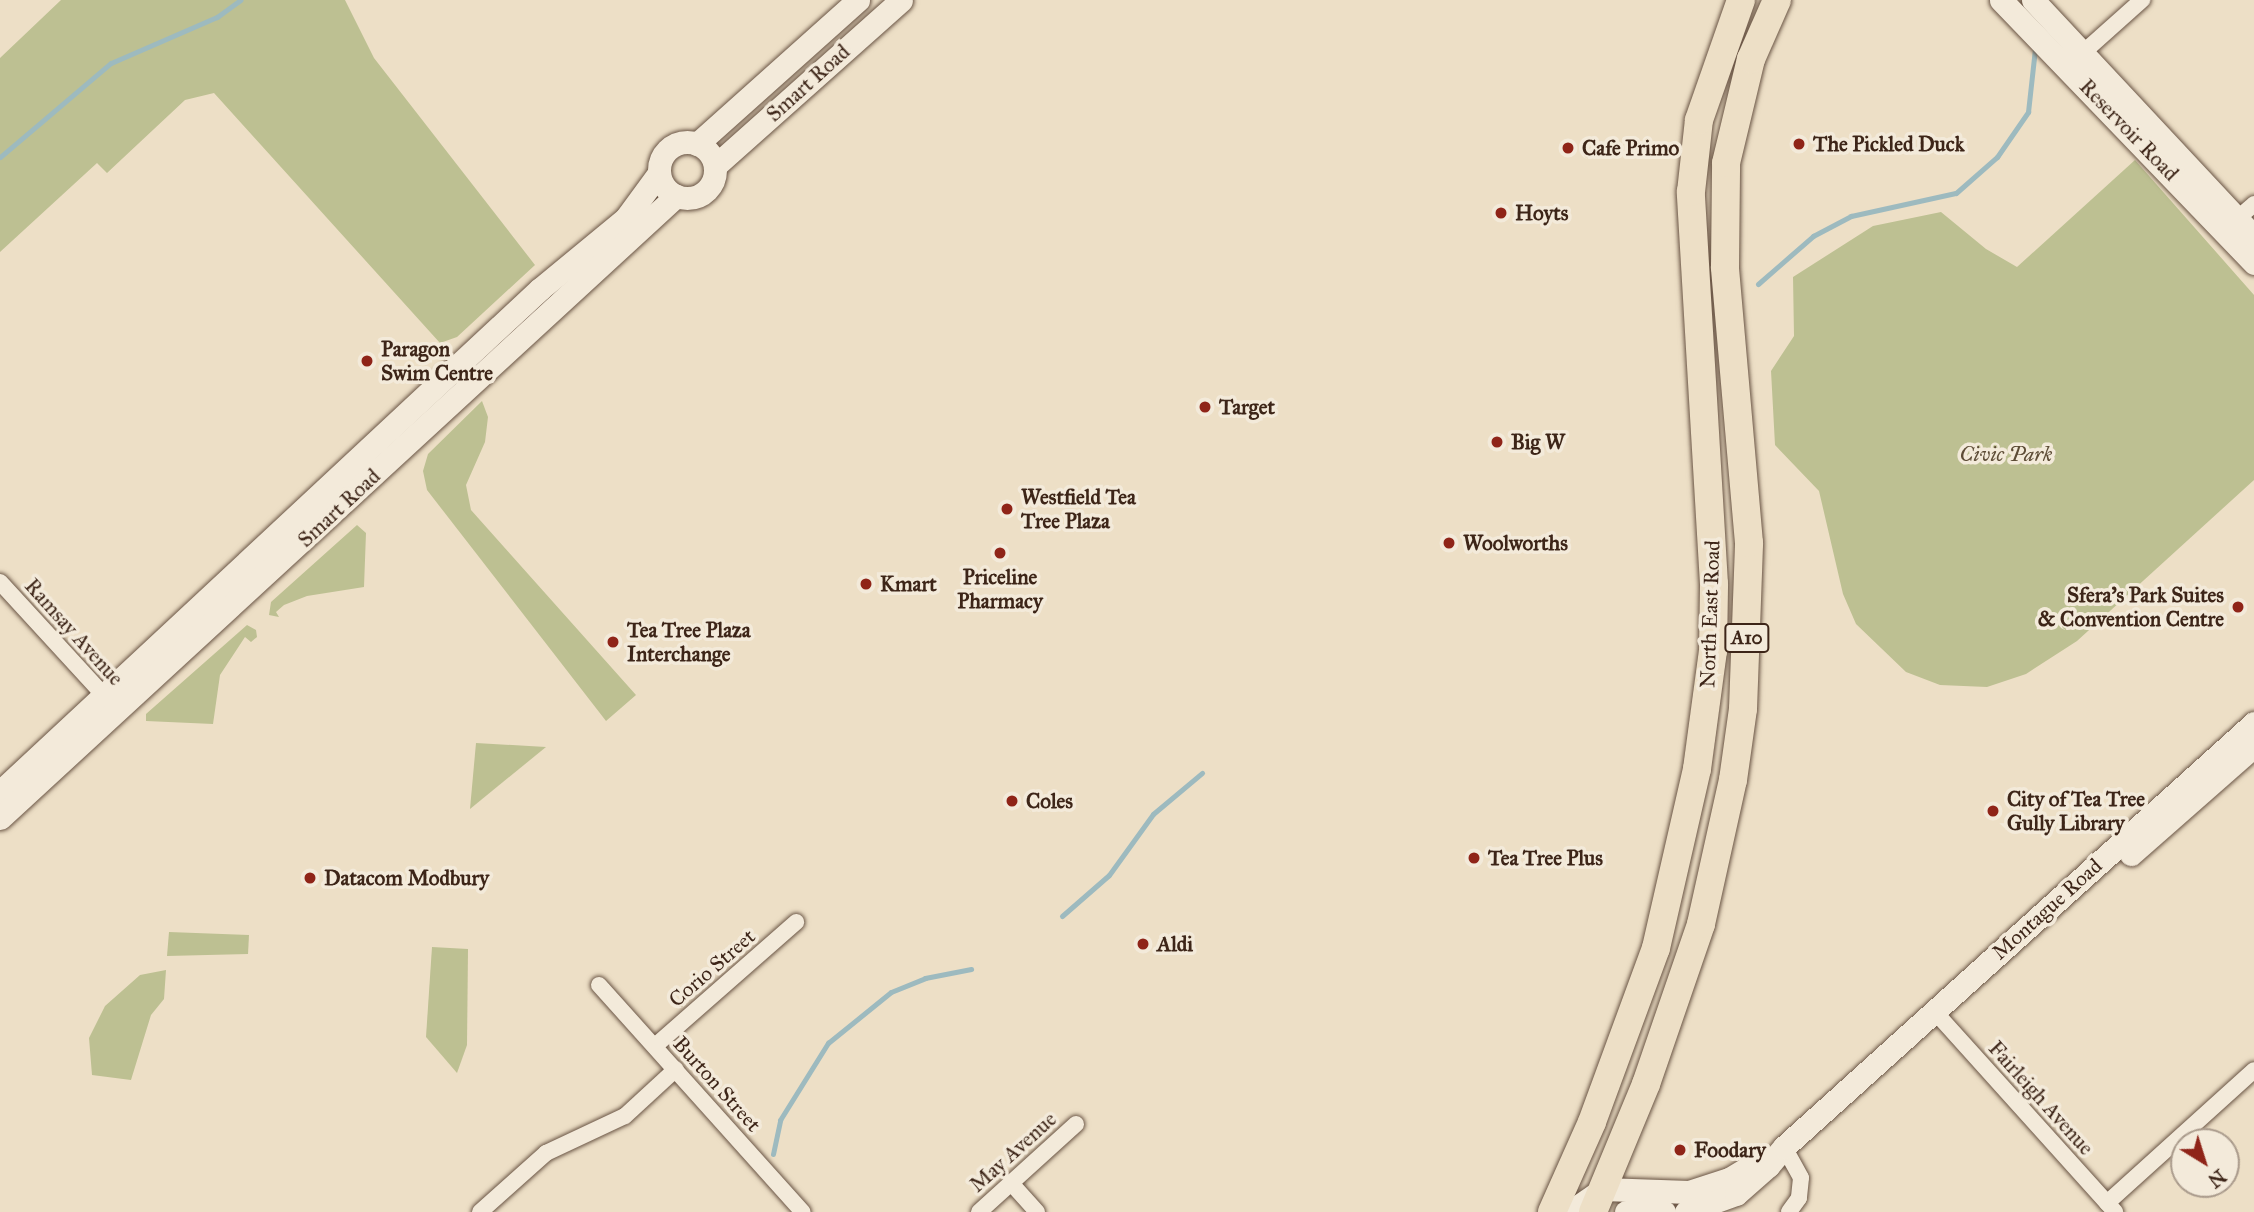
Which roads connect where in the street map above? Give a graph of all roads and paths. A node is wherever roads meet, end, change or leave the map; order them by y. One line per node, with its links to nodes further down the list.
1 (858, 0): 9 (main road, Smart Road)
2 (901, 0): 10 (main road, Smart Road)
3 (1741, 0): 17 (highway, North East Road / A10)
4 (1777, 0): 16 (highway, North East Road / A10)
5 (2001, 0): 8 (main road, Reservoir Road)
6 (2033, 0): 8 (main road, Reservoir Road)
7 (2142, 0): 8 (street)
8 (2075, 60): 13 (main road, Reservoir Road)
9 (697, 144): 10 (main road); 11 (main road)
10 (715, 166): 12 (main road)
11 (659, 173): 12 (main road); 19 (main road, Smart Road)
12 (676, 196): 19 (main road, Smart Road)
13 (2239, 217): 14 (main road, Reservoir Road); 15 (main road, Reservoir Road)
14 (2254, 237)
15 (2254, 263)
16 (1730, 331): 17 (highway); 26 (highway, North East Road / A10)
17 (1698, 332): 25 (highway, North East Road / A10)
18 (0, 582): 19 (street, Ramsay Avenue)
19 (110, 702): 22 (main road, Smart Road); 23 (main road, Smart Road)
20 (2254, 723): 28 (main road, Montague Road)
21 (2254, 746): 28 (main road, Montague Road)
22 (0, 792)
23 (0, 818)
24 (796, 922): 29 (street, Corio Street)
25 (1662, 928): 26 (highway); 41 (highway, North East Road / A10)
26 (1696, 939): 35 (highway, North East Road / A10)
27 (598, 985): 29 (street, Burton Street)
28 (1936, 1013): 33 (main road, Montague Road); 36 (street, Fairleigh Avenue)
29 (655, 1046): 30 (street, Burton Street)
30 (676, 1069): 37 (street); 38 (street, Burton Street)
31 (2254, 1070): 36 (street)
32 (1076, 1124): 34 (street, May Avenue)
33 (1784, 1147): 35 (main road, Montague Road); 45 (main road, Montague Road); 46 (street)
34 (1011, 1183): 39 (street, May Avenue); 40 (street)
35 (1598, 1200): 42 (main road)
36 (2111, 1208)
37 (480, 1212)
38 (803, 1212)
39 (979, 1212)
40 (1037, 1212)
41 (1552, 1212)
42 (1570, 1212)
43 (1626, 1212): 44 (main road)
44 (1664, 1212)
45 (1686, 1212)
46 (1789, 1212)

